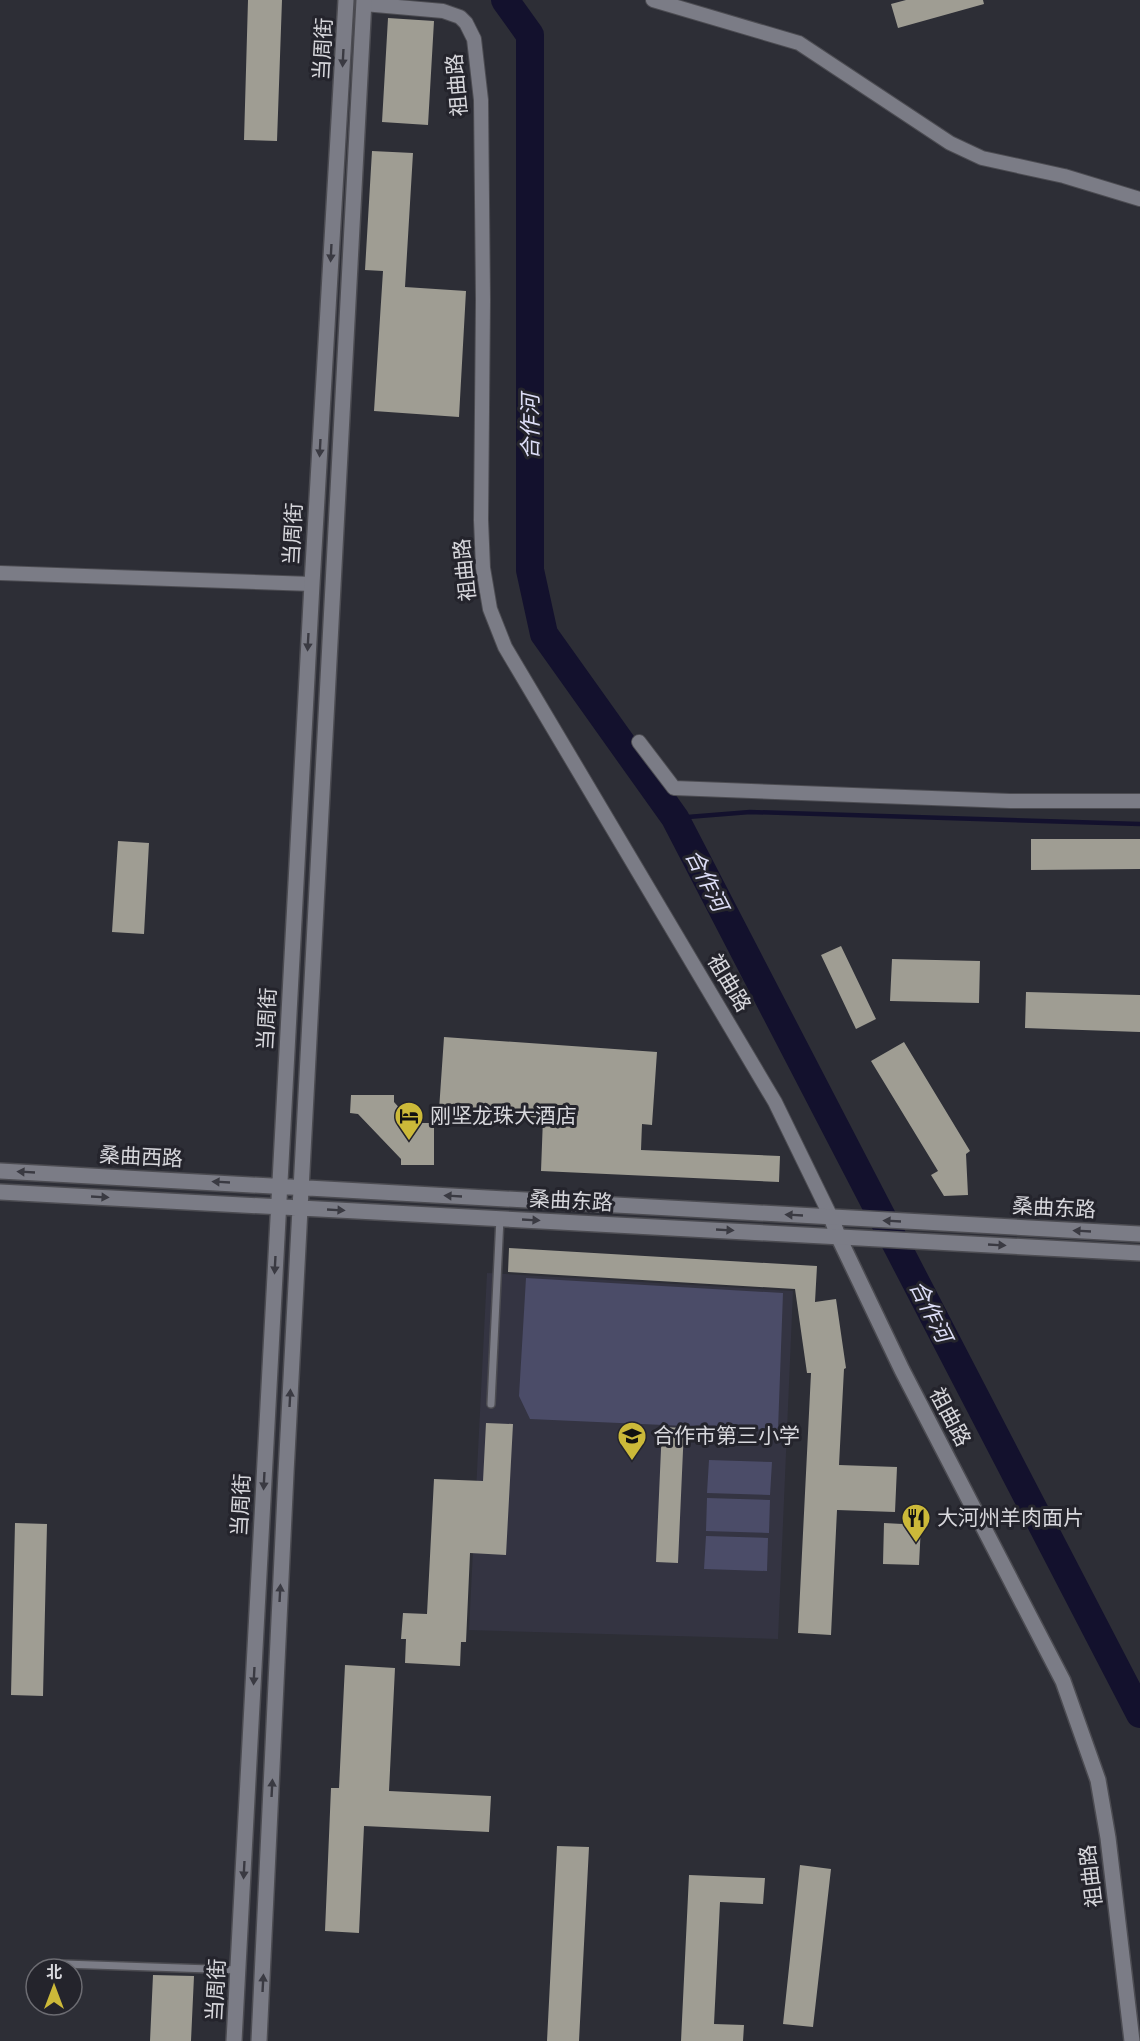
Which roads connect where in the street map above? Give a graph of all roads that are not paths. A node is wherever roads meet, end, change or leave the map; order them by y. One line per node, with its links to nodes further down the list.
1 (346, 0): 6 (main road, 当周街, one-way to 6)
2 (652, 0): 4 (street)
3 (364, 1): 11 (main road, 当周街); 15 (street, 祖曲路)
4 (1140, 199)
5 (0, 573): 6 (street)
6 (312, 584): 10 (main road, 当周街, one-way to 10)
7 (639, 741): 8 (street)
8 (1140, 801)
9 (0, 1171): 10 (main road, 桑曲西路, one-way to 9)
10 (279, 1186): 11 (main road, 桑曲东路); 13 (main road, 当周街)
11 (302, 1188): 14 (main road, 当周街); 15 (main road, 桑曲东路, one-way to 11)
12 (0, 1192): 13 (main road, 桑曲西路, one-way to 13)
13 (278, 1207): 14 (main road, 桑曲东路); 22 (main road, 当周街, one-way to 22)
14 (301, 1208): 16 (main road, 桑曲东路, one-way to 16); 24 (main road, 当周街, one-way to 14)
15 (831, 1217): 17 (main road, 桑曲东路, one-way to 15); 18 (main road, 祖曲路)
16 (500, 1218): 18 (main road, 桑曲东路, one-way to 18); 20 (lane)
17 (1140, 1234)
18 (838, 1236): 19 (main road, 桑曲东路, one-way to 19); 25 (main road, 祖曲路)
19 (1140, 1253)
20 (491, 1404)
21 (84, 1965): 22 (lane)
22 (239, 1970): 23 (main road, 当周街)
23 (234, 2041)
24 (259, 2041)
25 (1132, 2041)

